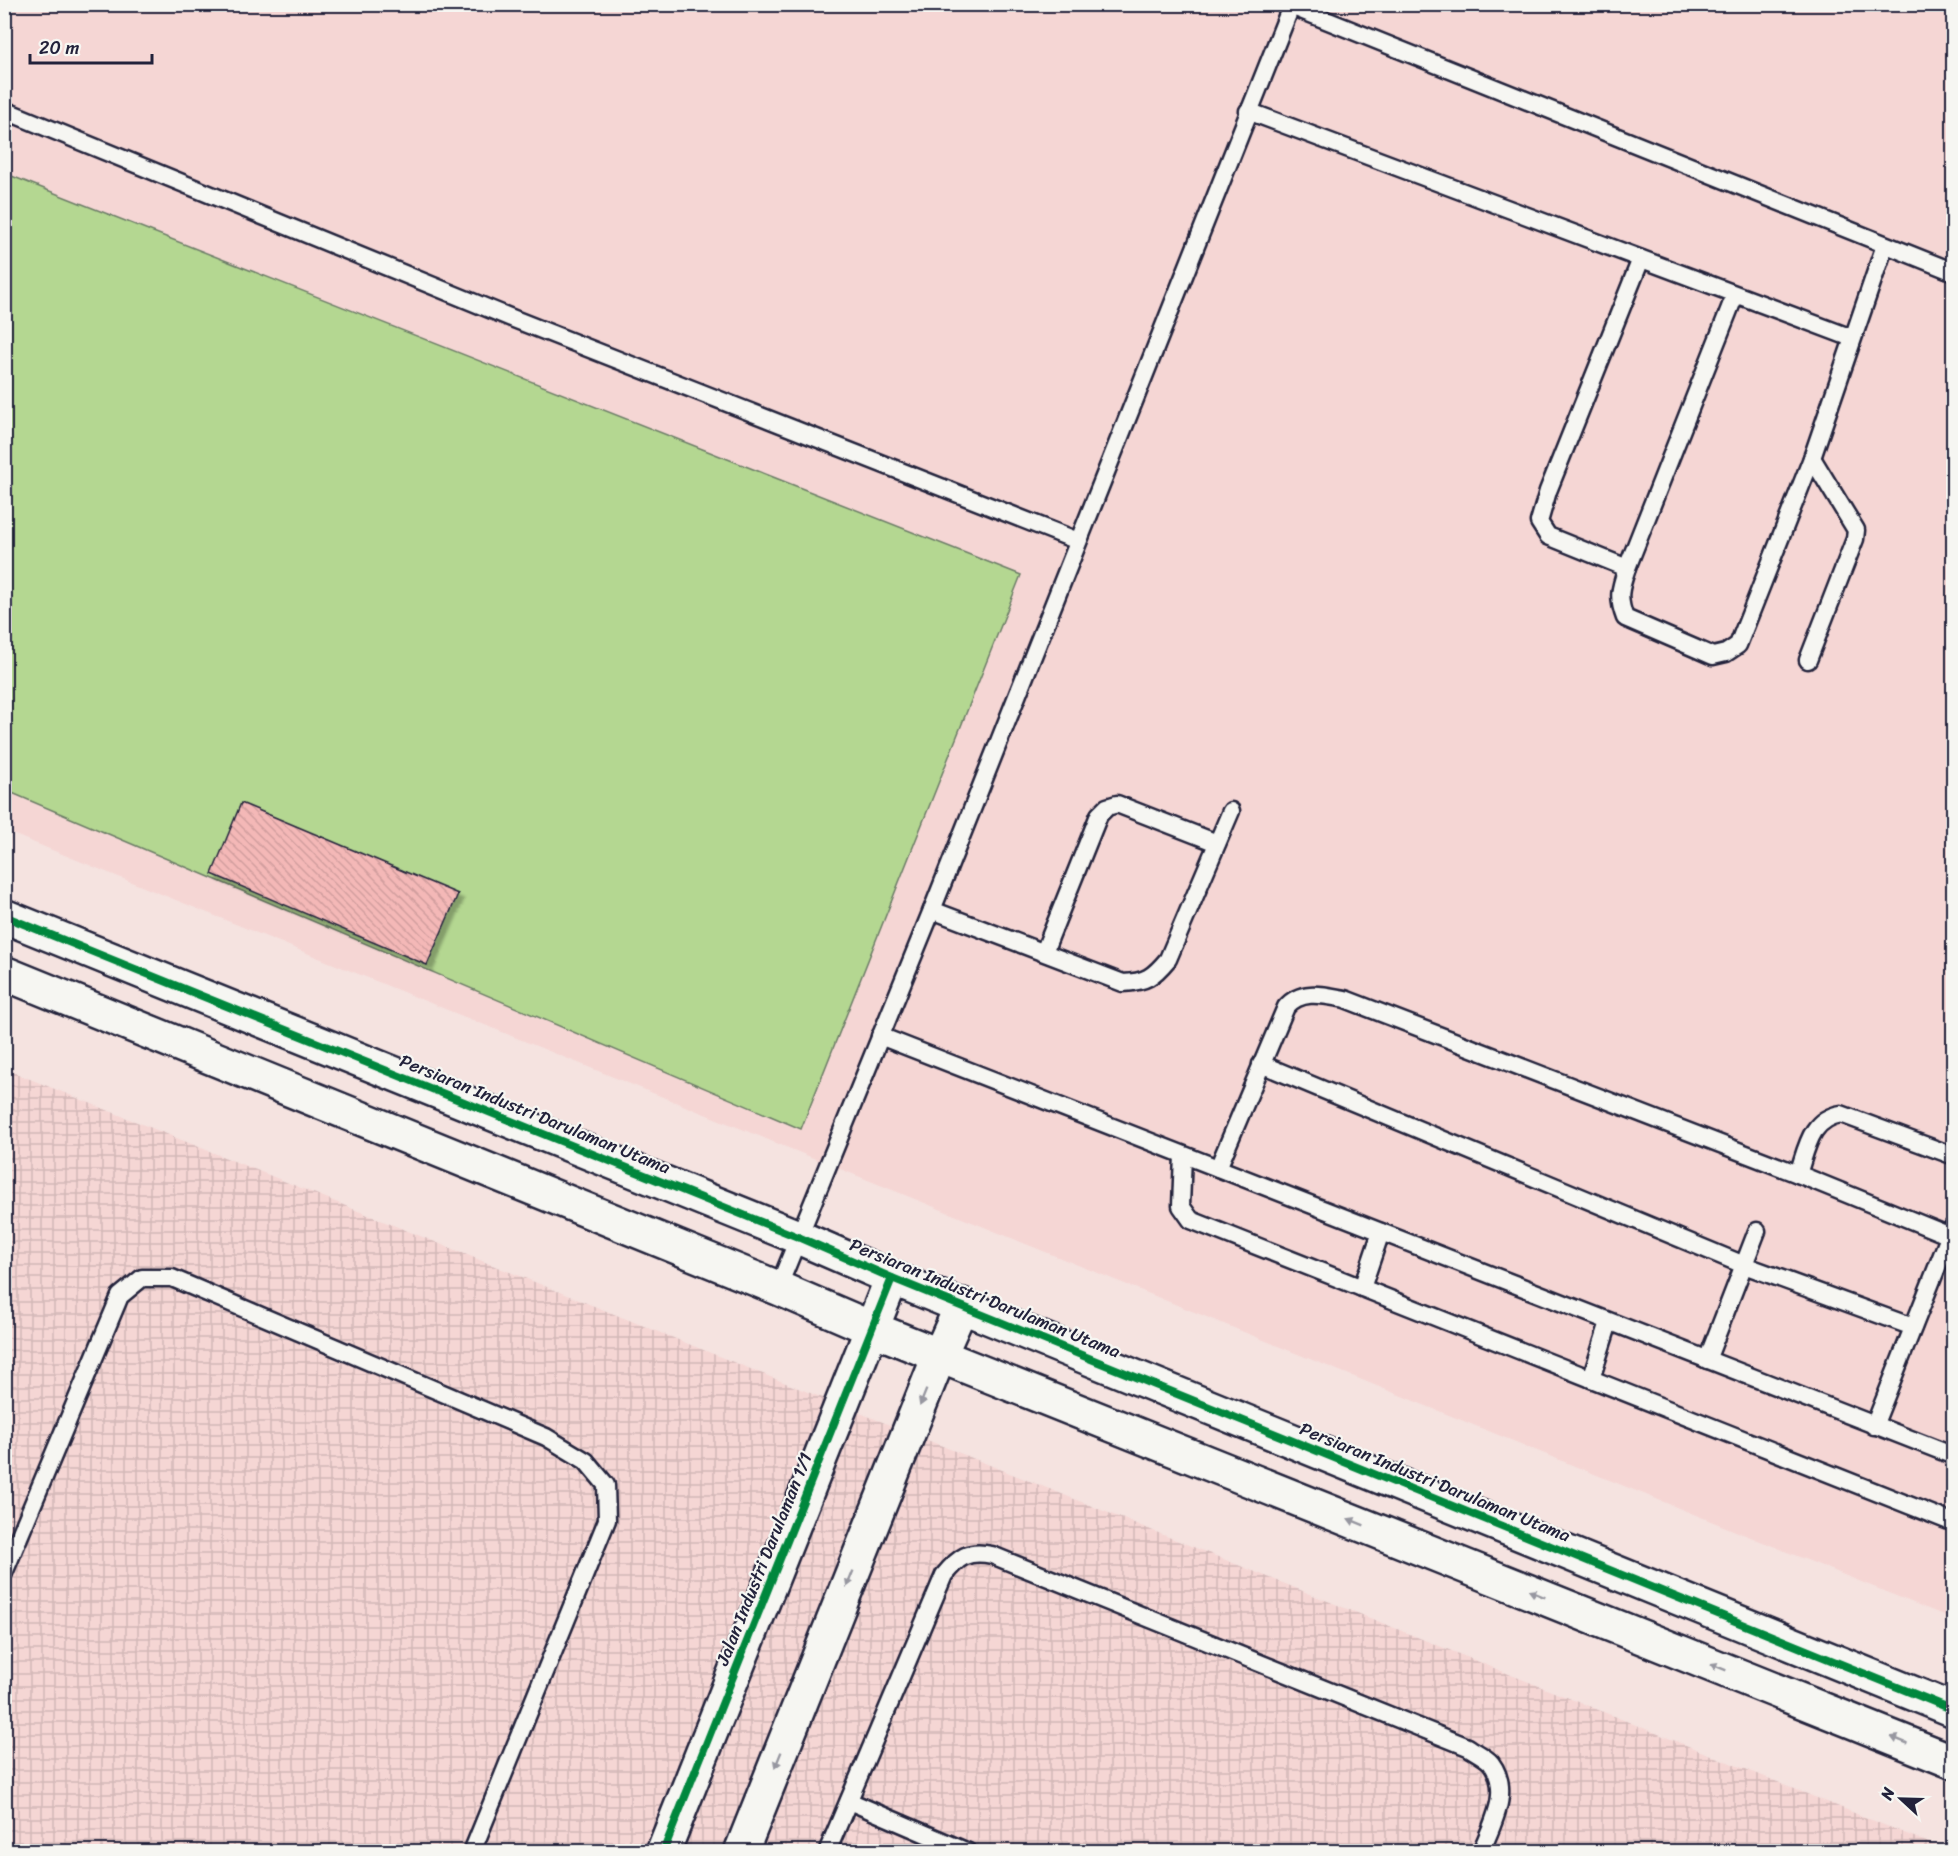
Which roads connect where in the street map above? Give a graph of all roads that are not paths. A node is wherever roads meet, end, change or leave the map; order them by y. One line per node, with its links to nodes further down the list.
1 (1291, 5): 3 (lane); 4 (lane)
2 (4, 110): 10 (lane)
3 (1248, 111): 5 (lane); 10 (lane)
4 (1885, 245): 6 (lane); 8 (lane)
5 (1641, 259): 7 (lane); 11 (lane)
6 (1953, 272)
7 (1734, 295): 8 (lane); 11 (lane)
8 (1852, 338): 9 (lane)
9 (1812, 458): 11 (lane); 12 (lane)
10 (1078, 541): 15 (lane)
11 (1627, 568)
12 (1808, 660)
13 (1231, 811): 14 (lane)
14 (1217, 843): 17 (lane); 17 (lane)
15 (932, 910): 17 (lane); 19 (lane)
16 (4, 916): 28 (street, Persiaran Industri Darulaman Utama)
17 (1044, 952)
18 (4, 973): 31 (street)
19 (880, 1036): 21 (lane); 28 (lane)
20 (1261, 1064): 23 (lane); 24 (lane); 29 (lane)
21 (1183, 1155): 23 (lane); 32 (lane)
22 (1953, 1156): 24 (lane)
23 (1218, 1168): 27 (lane)
24 (1798, 1174): 26 (lane)
25 (1757, 1231): 29 (lane)
26 (1952, 1231): 35 (lane)
27 (1381, 1232): 32 (lane); 34 (lane)
28 (798, 1237): 30 (street, Persiaran Industri Darulaman Utama); 31 (lane)
29 (1744, 1264): 35 (lane); 38 (lane)
30 (892, 1278): 33 (street, Persiaran Industri Darulaman Utama); 36 (street, Jalan Industri Darulaman 1/1)
31 (778, 1288): 36 (street)
32 (1362, 1288): 39 (lane)
33 (962, 1305): 37 (street); 44 (street, Persiaran Industri Darulaman Utama)
34 (1609, 1322): 38 (lane); 39 (lane)
35 (1913, 1327): 40 (lane)
36 (873, 1329): 37 (street); 48 (street, Jalan Industri Darulaman 1/1)
37 (940, 1354): 45 (street, one-way to 37); 49 (street, one-way to 49)
38 (1707, 1360): 40 (lane)
39 (1592, 1379): 42 (lane)
40 (1874, 1426): 41 (lane)
41 (1953, 1456)
42 (1953, 1522)
43 (4, 1573): 47 (lane)
44 (1953, 1710)
45 (1953, 1762)
46 (849, 1801): 50 (lane); 51 (lane); 52 (lane)
47 (472, 1851)
48 (663, 1851)
49 (741, 1851)
50 (827, 1851)
51 (968, 1851)
52 (1480, 1851)

